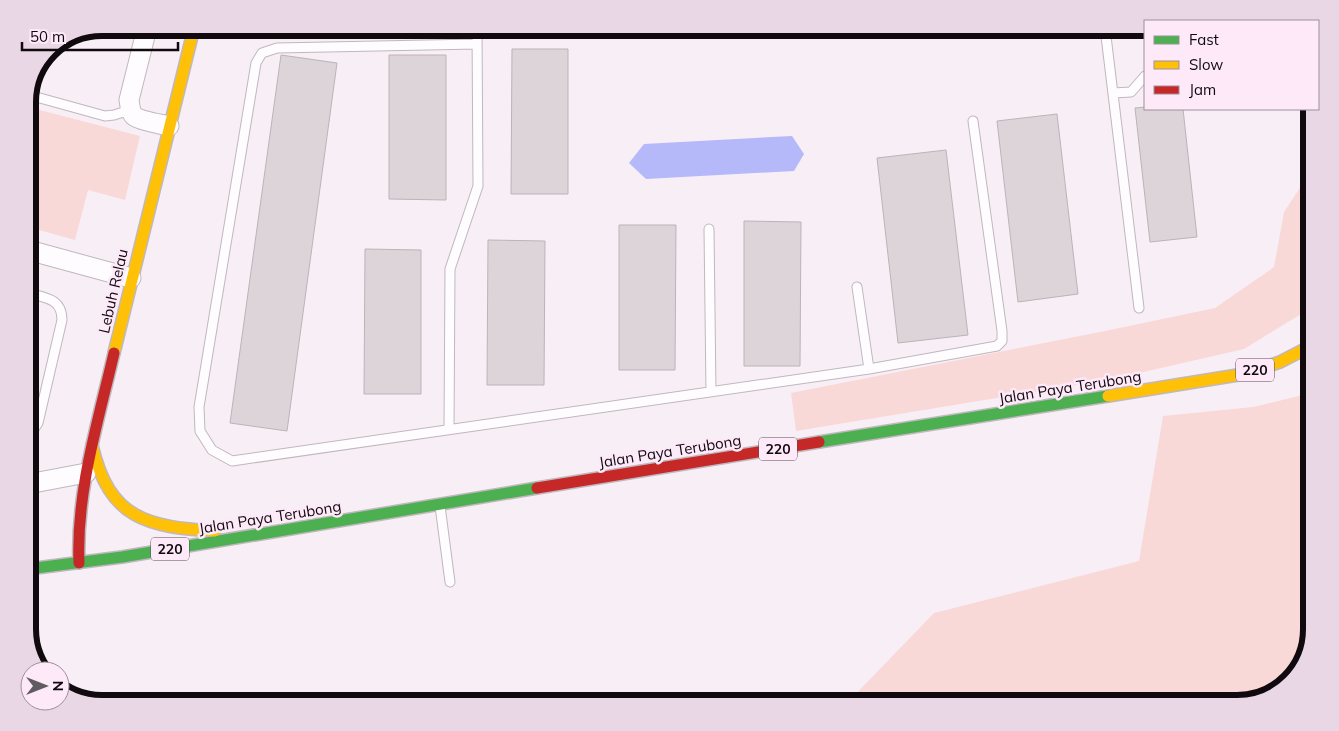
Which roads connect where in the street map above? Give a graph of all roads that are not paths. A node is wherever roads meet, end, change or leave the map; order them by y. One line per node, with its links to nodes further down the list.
1 (145, 36): 9 (street)
2 (192, 36): 11 (main road, Lebuh Relau)
3 (477, 36): 5 (lane)
4 (1106, 36): 7 (lane)
5 (477, 44): 22 (lane); 22 (lane)
6 (1144, 77): 7 (lane)
7 (1113, 93): 17 (lane)
8 (36, 97): 9 (lane)
9 (130, 110): 11 (street)
10 (973, 121): 19 (lane)
11 (169, 126): 14 (main road, Lebuh Relau)
12 (709, 229): 20 (lane)
13 (36, 252): 14 (street)
14 (131, 278): 23 (main road, Lebuh Relau)
15 (857, 287): 19 (lane)
16 (36, 295): 21 (lane)
17 (1139, 308)
18 (1303, 350): 26 (main road, Jalan Paya Terubong / 220)
19 (869, 369): 20 (lane)
20 (711, 392): 22 (lane)
21 (36, 426)
22 (449, 429)
23 (92, 445): 24 (main road, Lebuh Relau); 27 (main road)
24 (86, 473): 25 (street); 28 (main road, Lebuh Relau)
25 (36, 482)
26 (440, 504): 27 (main road, Jalan Paya Terubong / 220); 30 (lane)
27 (262, 534): 28 (main road, Jalan Paya Terubong / 220)
28 (79, 563): 29 (main road, Jalan Paya Terubong / 220)
29 (36, 568)
30 (450, 582)

